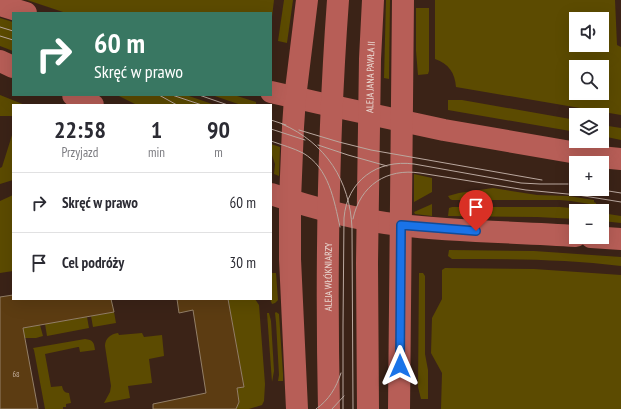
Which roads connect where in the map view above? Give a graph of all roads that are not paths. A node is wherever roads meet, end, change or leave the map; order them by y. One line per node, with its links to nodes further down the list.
1 (307, 0): 11 (main road)
2 (338, 0): 21 (main road, ALEJA WŁÓKNIARZY)
3 (373, 0): 22 (main road, ALEJA JANA PAWŁA II)
4 (403, 0): 13 (main road)
5 (0, 4): 6 (main road)
6 (23, 12)
7 (0, 61): 8 (main road)
8 (12, 67)
9 (272, 92): 11 (main road)
10 (74, 96): 12 (main road)
11 (295, 98): 13 (main road); 15 (main road)
12 (91, 104)
13 (401, 121): 14 (main road); 16 (main road)
14 (621, 159)
15 (280, 197): 16 (main road); 20 (main road)
16 (401, 225): 17 (main road); 23 (main road)
17 (569, 236)
18 (609, 238): 19 (main road)
19 (621, 239)
20 (297, 409)
21 (329, 409)
22 (368, 409)
23 (399, 409)

